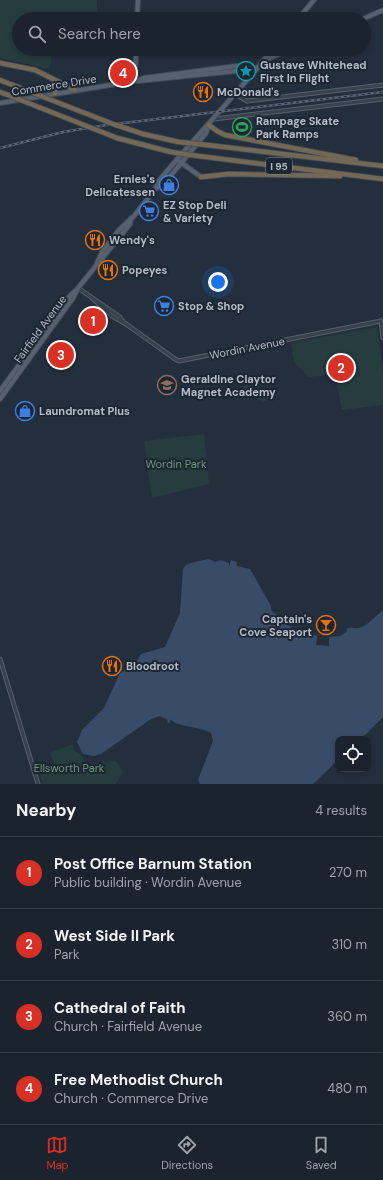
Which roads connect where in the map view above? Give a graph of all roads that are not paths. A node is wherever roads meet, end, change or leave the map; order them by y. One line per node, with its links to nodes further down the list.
1 (138, 0): 4 (main road)
2 (314, 0): 5 (main road)
3 (383, 10): 6 (main road)
4 (137, 12)
5 (304, 12)
6 (371, 15)
7 (136, 56): 17 (main road)
8 (268, 56): 10 (main road, Fairfield Avenue)
9 (275, 56): 10 (main road)
10 (264, 60): 12 (main road, Fairfield Avenue)
11 (0, 63): 14 (highway)
12 (254, 70): 13 (main road, Commerce Drive); 15 (main road, Fairfield Avenue)
13 (210, 72): 15 (main road, Commerce Drive); 17 (main road, Commerce Drive)
14 (50, 77): 19 (highway); 21 (highway)
15 (249, 77): 22 (main road, Fairfield Avenue)
16 (0, 80): 28 (highway, I 95, bridge)
17 (135, 81): 19 (main road, Commerce Drive)
18 (383, 84): 22 (street)
19 (75, 90): 21 (main road, Commerce Drive)
20 (0, 92): 30 (highway, I 95, bridge)
21 (54, 93): 24 (main road, Commerce Drive)
22 (235, 94): 25 (main road, Fairfield Avenue)
23 (383, 99): 25 (street)
24 (0, 103)
25 (214, 119): 26 (main road, Fairfield Avenue)
26 (209, 125): 27 (main road, Fairfield Avenue); 28 (highway)
27 (179, 161): 31 (main road); 33 (main road, Fairfield Avenue)
28 (358, 162): 29 (highway)
29 (383, 166)
30 (360, 176): 31 (highway); 32 (highway, I 95)
31 (201, 177)
32 (383, 179)
33 (78, 288): 34 (street, Wordin Avenue); 35 (main road, Fairfield Avenue); 36 (main road, Fairfield Avenue)
34 (383, 338)
35 (0, 391)
36 (0, 399)
37 (0, 659): 38 (street)
38 (38, 784)

